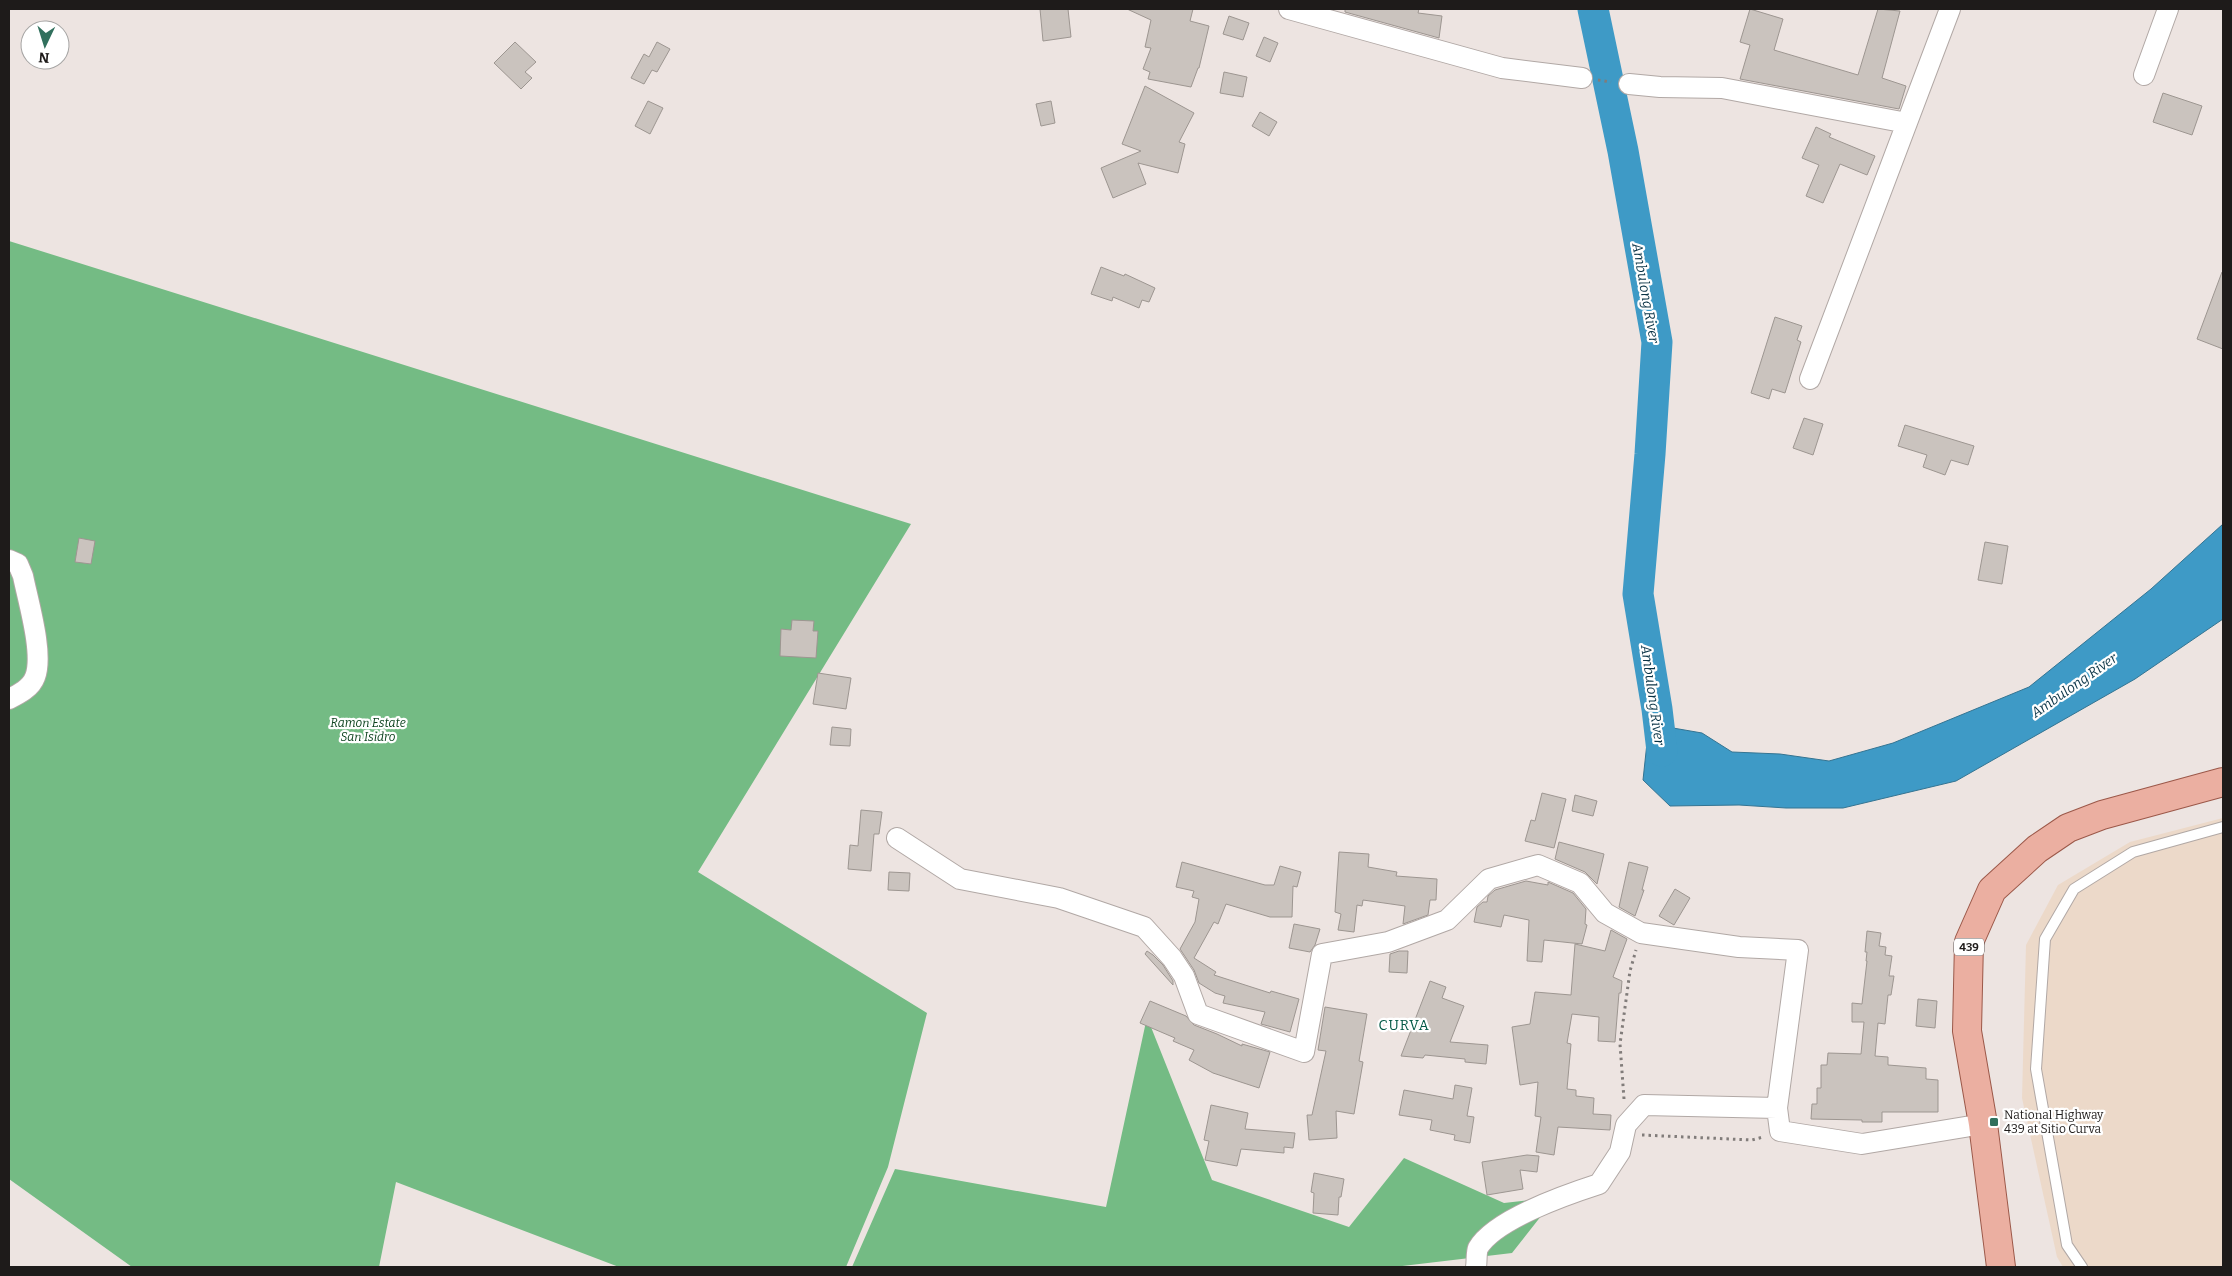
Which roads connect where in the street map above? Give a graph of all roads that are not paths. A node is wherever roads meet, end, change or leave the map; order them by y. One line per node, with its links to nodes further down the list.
1 (1289, 9): 5 (street)
2 (1950, 9): 7 (street)
3 (2168, 9): 4 (street)
4 (2144, 75)
5 (1582, 78)
6 (1630, 84): 7 (street)
7 (1907, 123): 8 (street)
8 (1810, 379)
9 (9, 560): 10 (street)
10 (9, 699)
11 (2223, 782): 15 (main road, 439)
12 (2223, 827): 18 (lane)
13 (897, 838): 14 (street)
14 (1777, 1108): 15 (street); 16 (street)
15 (1982, 1124): 17 (main road, 439)
16 (1476, 1267)
17 (2001, 1267)
18 (2082, 1267)

